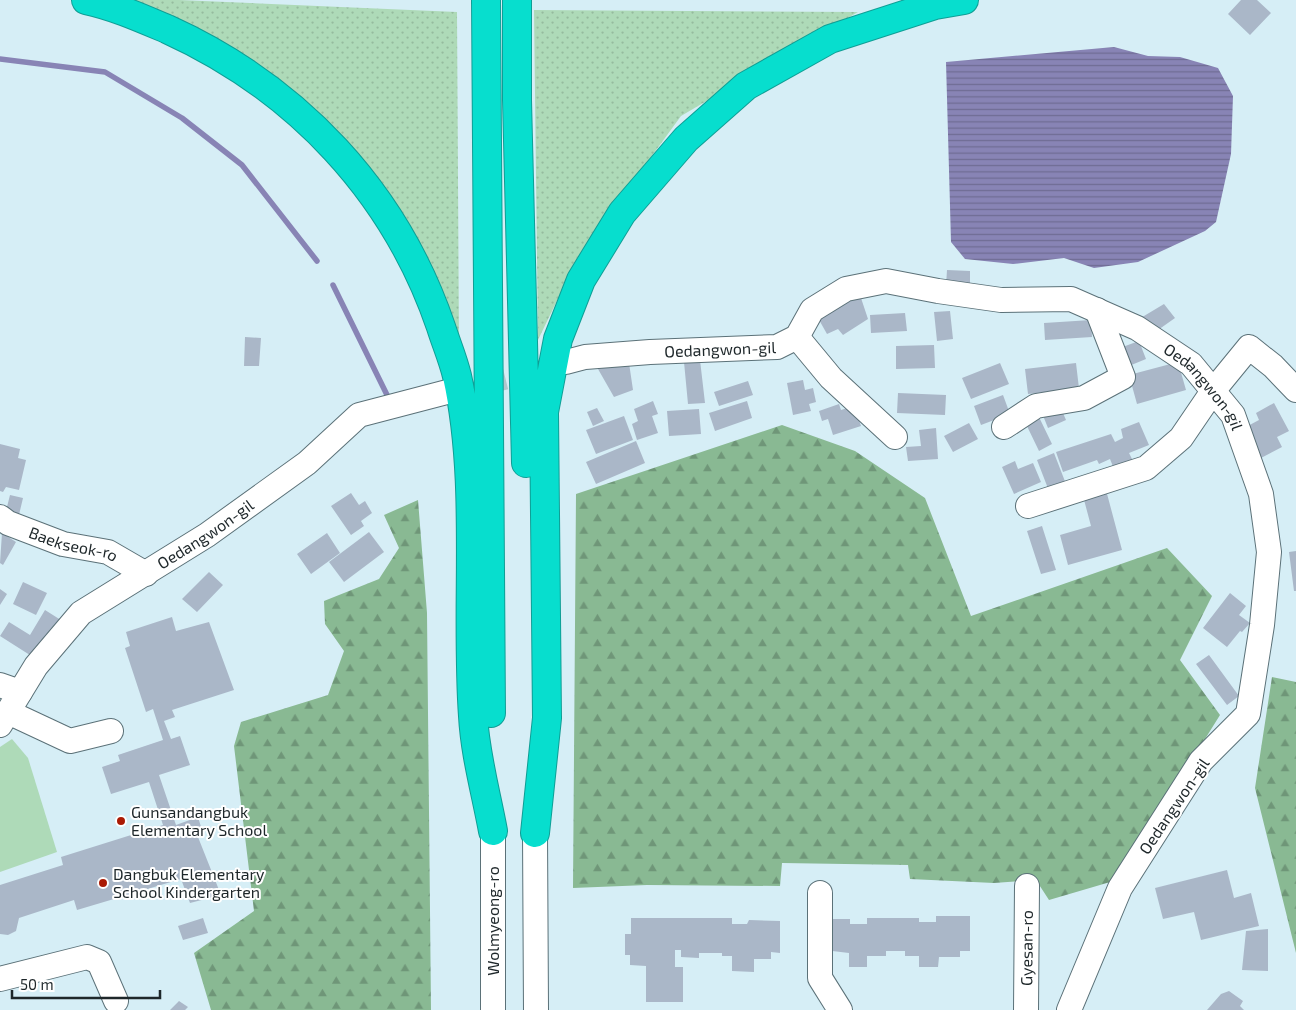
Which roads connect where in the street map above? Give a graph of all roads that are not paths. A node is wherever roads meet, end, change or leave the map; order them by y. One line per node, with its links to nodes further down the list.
1 (86, 0): 19 (highway)
2 (486, 0): 19 (highway)
3 (517, 0): 20 (highway)
4 (964, 0): 20 (highway)
5 (1098, 310): 6 (street, Oedangwon-gil); 9 (street, Oedangwon-gil); 11 (street)
6 (797, 337): 7 (street, Oedangwon-gil); 12 (street)
7 (566, 362)
8 (1296, 390): 9 (street)
9 (1213, 391): 13 (street); 29 (street, Oedangwon-gil)
10 (447, 392): 15 (street, Oedangwon-gil)
11 (1004, 427)
12 (895, 438)
13 (1028, 506)
14 (0, 517): 15 (street, Baekseok-ro)
15 (146, 574): 16 (street, Oedangwon-gil)
16 (10, 688): 17 (street, Oedangwon-gil)
17 (4, 718): 18 (street)
18 (111, 731)
19 (493, 831): 25 (street, Wolmyeong-ro)
20 (535, 833): 26 (street)
21 (1027, 886): 28 (street, Gyesan-ro)
22 (820, 894): 27 (street)
23 (0, 979): 24 (street)
24 (116, 1001)
25 (493, 1010)
26 (536, 1010)
27 (840, 1010)
28 (1026, 1010)
29 (1069, 1010)

